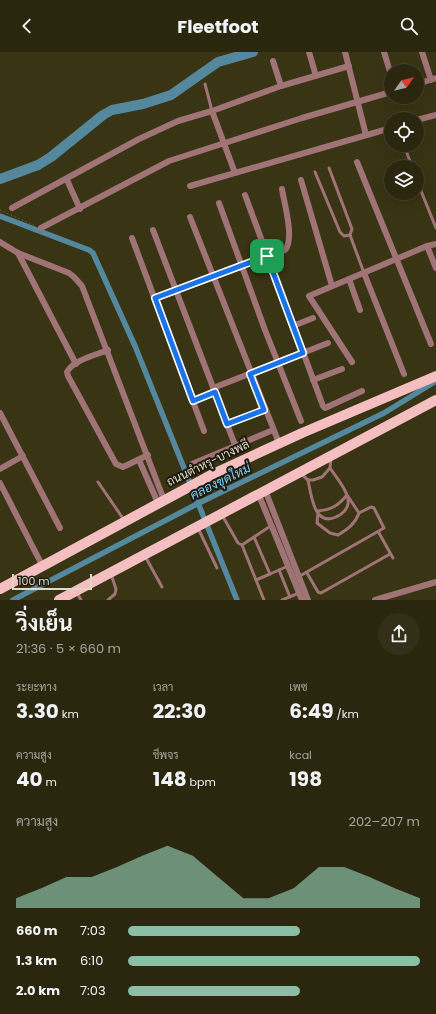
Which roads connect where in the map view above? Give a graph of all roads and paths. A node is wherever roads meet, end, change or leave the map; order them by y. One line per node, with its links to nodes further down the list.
1 (239, 52): 27 (path)
2 (309, 52): 9 (street)
3 (345, 52): 8 (street)
4 (384, 52): 7 (street)
5 (422, 52): 10 (street)
6 (273, 61): 12 (street)
7 (388, 64)
8 (349, 66): 9 (street); 14 (street)
9 (316, 76): 12 (street)
10 (433, 79)
11 (205, 84): 15 (lane)
12 (281, 86): 15 (street)
13 (384, 94): 14 (street)
14 (358, 101): 19 (street); 20 (street)
15 (212, 111): 20 (street); 25 (street)
16 (436, 115): 17 (street)
17 (424, 118)
18 (384, 130): 19 (street)
19 (366, 135): 24 (street)
20 (223, 144): 24 (street); 34 (street)
21 (357, 162): 47 (street)
22 (329, 168): 40 (lane)
23 (316, 172): 40 (lane)
24 (235, 173): 28 (street)
25 (67, 180): 33 (street); 34 (street)
26 (301, 180): 53 (street)
27 (0, 183)
28 (190, 186)
29 (282, 189): 46 (street)
30 (245, 195): 46 (street)
31 (424, 198): 38 (lane)
32 (219, 203): 48 (street)
33 (12, 208)
34 (80, 208): 37 (street)
35 (0, 210): 37 (path)
36 (190, 217): 51 (street)
37 (41, 228)
38 (436, 228)
39 (154, 230): 54 (street)
40 (350, 235): 50 (lane)
41 (132, 238): 55 (street)
42 (0, 242): 45 (street)
43 (436, 244): 44 (street)
44 (427, 246): 47 (street); 49 (street)
45 (18, 253): 61 (street); 65 (street)
46 (267, 256): 48 (street); 58 (street)
47 (396, 258): 50 (street); 60 (street)
48 (242, 266): 51 (street); 64 (street)
49 (436, 268)
50 (364, 273): 52 (street); 68 (street)
51 (213, 276): 54 (street); 67 (street)
52 (348, 279): 53 (street); 56 (street)
53 (332, 286): 63 (street)
54 (176, 289): 55 (street); 71 (street)
55 (155, 298): 74 (street)
56 (360, 310)
57 (313, 318): 58 (street)
58 (293, 326): 62 (street)
59 (328, 343): 62 (street)
60 (430, 344)
61 (108, 350): 65 (street); 84 (street)
62 (303, 353): 64 (street); 70 (street)
63 (352, 362)
64 (278, 363): 67 (street); 77 (street)
65 (76, 364): 86 (street)
66 (342, 369): 70 (street)
67 (250, 374): 71 (street); 75 (street)
68 (404, 374)
69 (436, 376): 81 (main road, ถนนตำหรุ-บางพลี)
70 (313, 380): 72 (street)
71 (214, 390): 74 (street); 78 (street)
72 (362, 391)
73 (436, 400): 83 (main road)
74 (193, 401): 80 (street)
75 (264, 410): 78 (street); 79 (street)
76 (0, 413): 85 (street)
77 (301, 421)
78 (227, 424): 82 (street)
79 (273, 430): 81 (street); 82 (street)
80 (204, 431)
81 (278, 443): 96 (main road, ถนนตำหรุ-บางพลี)
82 (235, 445): 87 (street)
83 (331, 454): 89 (lane); 90 (main road)
84 (148, 455): 86 (street); 96 (street)
85 (23, 456): 88 (street); 103 (street)
86 (139, 460): 96 (street)
87 (192, 464)
88 (0, 468)
89 (330, 468): 91 (lane); 95 (lane)
90 (298, 472): 91 (lane); 94 (main road)
91 (308, 480): 97 (lane)
92 (98, 482): 100 (lane)
93 (0, 483): 110 (street)
94 (262, 492): 99 (main road); 101 (street); 117 (street)
95 (347, 495): 97 (lane); 97 (lane); 98 (lane)
96 (161, 501): 100 (main road, ถนนตำหรุ-บางพลี)
97 (317, 512): 98 (lane)
98 (359, 513): 104 (lane)
99 (218, 515): 102 (main road); 106 (lane)
100 (125, 521): 110 (main road, ถนนตำหรุ-บางพลี)
101 (272, 525): 105 (lane); 111 (street)
102 (197, 526): 107 (main road); 112 (lane)
103 (60, 528)
104 (379, 532): 108 (lane); 114 (lane)
105 (254, 537): 106 (lane); 116 (lane)
106 (242, 545): 118 (lane)
107 (144, 554): 115 (main road); 120 (lane)
108 (390, 554): 109 (lane); 114 (lane)
109 (393, 558)
110 (42, 566): 121 (main road, ถนนตำหรุ-บางพลี)
111 (288, 566): 113 (lane); 122 (street)
112 (217, 568)
113 (280, 570): 116 (lane); 124 (lane)
114 (307, 572): 117 (lane)
115 (110, 573): 123 (main road); 126 (lane)
116 (270, 574): 118 (lane)
117 (298, 577): 122 (street)
118 (256, 580): 127 (lane)
119 (436, 582): 131 (street)
120 (162, 587)
121 (0, 589)
122 (302, 592): 124 (lane); 129 (street); 130 (street)
123 (78, 596): 125 (main road)
124 (290, 597): 128 (lane)
125 (63, 599)
126 (108, 600)
127 (264, 600)
128 (282, 600)
129 (302, 600)
130 (308, 600)
131 (375, 600)

